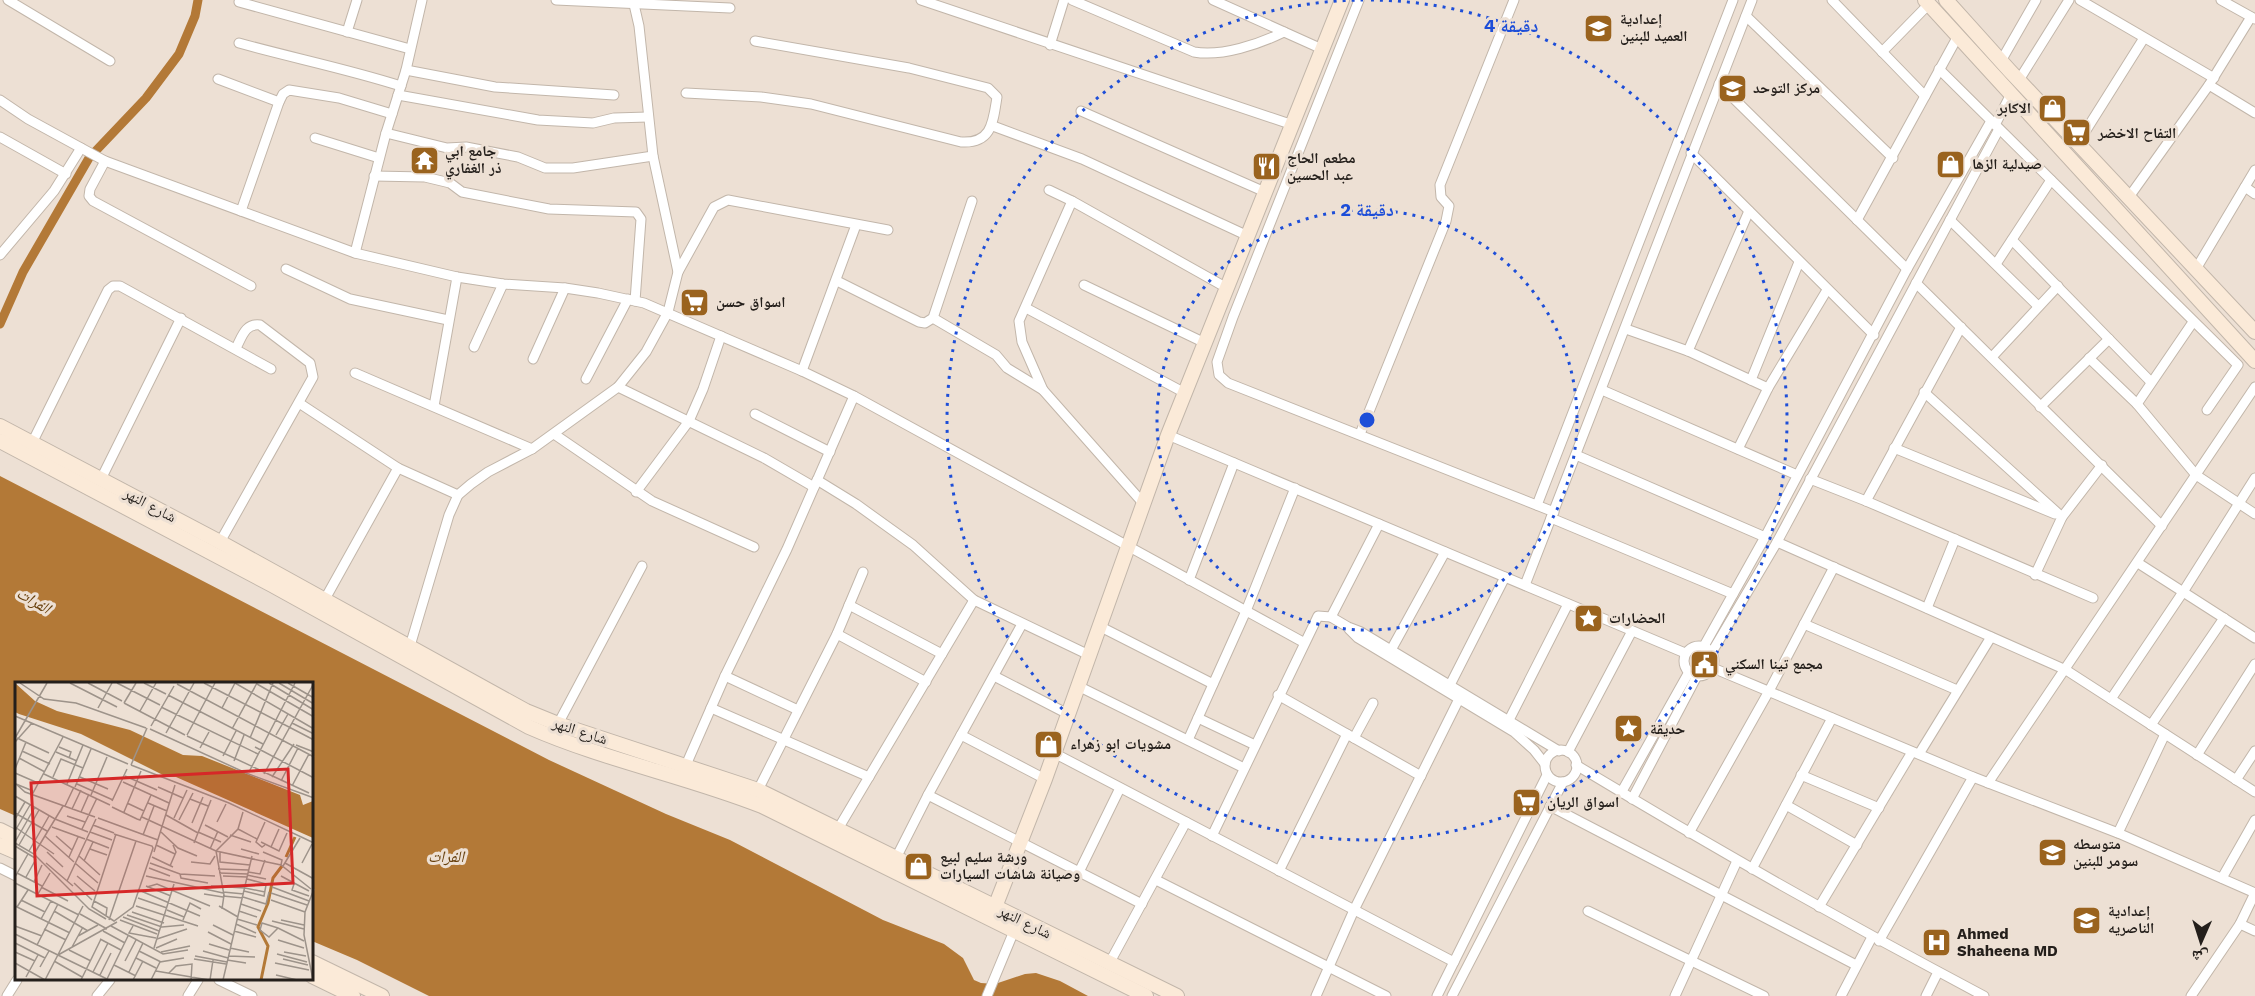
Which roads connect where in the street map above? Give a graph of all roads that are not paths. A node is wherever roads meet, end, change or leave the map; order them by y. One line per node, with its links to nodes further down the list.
1 (8, 0): 36 (street)
2 (357, 0): 26 (street)
3 (422, 0): 33 (street)
4 (556, 0): 20 (street)
5 (921, 0): 32 (street)
6 (1064, 0): 32 (street)
7 (1072, 0): 27 (street)
8 (1213, 0): 27 (street)
9 (1342, 0): 34 (main road)
10 (1359, 0): 113 (street)
11 (1514, 0): 157 (street)
12 (1733, 0): 184 (street)
13 (1752, 0): 24 (street)
14 (1832, 0): 35 (street)
15 (2036, 0): 37 (street)
16 (2069, 0): 41 (street)
17 (2080, 0): 29 (street)
18 (2221, 0): 25 (street)
19 (239, 2): 26 (street)
20 (634, 2): 23 (street); 55 (street)
21 (1927, 2): 28 (main road); 35 (street)
22 (1953, 3): 37 (main road)
23 (730, 8)
24 (1746, 16): 43 (street); 67 (street)
25 (2253, 18): 42 (street)
26 (347, 32): 33 (street)
27 (1284, 32): 34 (street)
28 (1958, 36): 38 (street); 46 (main road)
29 (2144, 38): 42 (street); 62 (street)
30 (754, 41): 58 (street)
31 (239, 43): 44 (street)
32 (1050, 45): 56 (street)
33 (410, 50): 39 (street)
34 (1322, 50): 56 (main road)
35 (1882, 52): 49 (street)
36 (110, 61)
37 (2001, 61): 41 (main road)
38 (1939, 69): 49 (street); 57 (street)
39 (406, 70): 44 (street); 48 (street)
40 (218, 79): 51 (street)
41 (2019, 80): 62 (main road)
42 (2211, 82): 53 (street); 77 (street)
43 (1719, 84): 64 (street); 82 (street)
44 (401, 86): 47 (street)
45 (686, 93): 58 (street)
46 (2011, 94): 57 (street); 131 (main road)
47 (398, 95): 54 (street); 55 (street)
48 (614, 95)
49 (1924, 96): 67 (street)
50 (0, 100): 63 (street)
51 (279, 102): 54 (street); 81 (street)
52 (1081, 111): 75 (street)
53 (2255, 113)
54 (392, 114): 59 (street)
55 (648, 117): 65 (street)
56 (1293, 125): 75 (main road)
57 (1995, 125): 72 (street); 83 (street); 87 (street)
58 (993, 126): 86 (street)
59 (386, 133): 65 (street); 66 (street)
60 (0, 137): 70 (street)
61 (315, 138): 66 (street)
62 (2078, 143): 77 (main road)
63 (83, 149): 68 (street); 70 (street)
64 (1691, 153): 80 (street); 120 (street)
65 (653, 156): 97 (street)
66 (379, 158): 71 (street)
67 (1893, 158): 82 (street)
68 (105, 161): 81 (street); 103 (street)
69 (2255, 170): 73 (street)
70 (66, 174): 91 (street)
71 (374, 176): 90 (street); 108 (street)
72 (2051, 180): 88 (street); 117 (street)
73 (2245, 186): 76 (street); 96 (street)
74 (1049, 190): 79 (street)
75 (1265, 192): 86 (main road)
76 (2255, 194)
77 (2129, 198): 96 (main road)
78 (972, 201): 115 (street)
79 (1072, 201): 106 (street); 110 (street)
80 (1749, 211): 92 (street); 127 (street)
81 (241, 212): 90 (street)
82 (1857, 220): 95 (street)
83 (1950, 220): 89 (street); 93 (street)
84 (856, 225): 85 (street); 97 (street); 99 (street)
85 (888, 231)
86 (1248, 236): 106 (main road)
87 (1924, 238): 89 (street); 95 (street)
88 (2012, 240): 93 (street); 104 (street)
89 (1936, 245): 100 (street)
90 (355, 253): 98 (street)
91 (0, 255)
92 (1799, 262): 107 (street); 136 (street)
93 (1996, 264): 109 (street)
94 (286, 269): 116 (street)
95 (1907, 269): 121 (street)
96 (2196, 269): 119 (main road)
97 (678, 272): 112 (street)
98 (457, 278): 101 (street); 116 (street)
99 (837, 281): 115 (street); 133 (street)
100 (1916, 283): 118 (street); 144 (street)
101 (503, 284): 105 (street); 125 (street)
102 (1084, 285): 124 (street)
103 (251, 286)
104 (2058, 286): 109 (street); 123 (street)
105 (565, 288): 108 (street); 130 (street)
106 (1227, 288): 111 (main road)
107 (1827, 290): 121 (street); 141 (street)
108 (632, 300): 112 (street); 135 (street)
109 (2038, 306): 128 (street)
110 (1026, 308): 142 (street); 146 (street)
111 (1218, 311): 113 (street); 124 (main road)
112 (668, 312): 122 (street); 138 (street)
113 (1233, 317): 157 (street)
114 (181, 318): 126 (street); 160 (street); 173 (street)
115 (933, 318): 142 (street)
116 (448, 320): 150 (street)
117 (2193, 322): 137 (street); 152 (street)
118 (1961, 327): 128 (street); 145 (street)
119 (2254, 328)
120 (1626, 329): 127 (street); 143 (street)
121 (1874, 335): 139 (street)
122 (720, 336): 133 (street); 154 (street)
123 (2109, 339): 129 (street); 137 (street)
124 (1205, 343): 146 (main road)
125 (474, 347)
126 (236, 348): 132 (street); 148 (street)
127 (1688, 351): 136 (street)
128 (1992, 357): 151 (street)
129 (2089, 358): 149 (street); 151 (street)
130 (533, 359)
131 (2255, 362)
132 (271, 369)
133 (802, 371): 147 (street)
134 (355, 373): 150 (street)
135 (586, 380)
136 (1751, 380): 141 (street)
137 (2151, 382): 149 (street)
138 (618, 387): 154 (street); 156 (street)
139 (1845, 387): 144 (street); 169 (street)
140 (2255, 387): 170 (street)
141 (1768, 388): 163 (street)
142 (1043, 390): 182 (street)
143 (1602, 390): 163 (street); 165 (street)
144 (1857, 392): 174 (street)
145 (1924, 392): 161 (street); 171 (street)
146 (1185, 393): 158 (main road)
147 (854, 396): 164 (street); 196 (street)
148 (299, 403): 168 (street); 193 (street)
149 (2137, 404): 170 (street)
150 (434, 406): 162 (street)
151 (2040, 407): 167 (street)
152 (2207, 410)
153 (755, 414): 164 (street)
154 (689, 421): 175 (street); 177 (street)
155 (0, 426): 160 (main road, شارع النهر)
156 (554, 434): 162 (street); 177 (street)
157 (1360, 434): 184 (street)
158 (1168, 435): 166 (street); 182 (main road)
159 (0, 441): 204 (main road, شارع النهر)
160 (32, 443): 173 (main road, شارع النهر)
161 (1894, 448): 179 (street); 180 (street)
162 (532, 449): 178 (street)
163 (1738, 449): 169 (street)
164 (830, 452): 175 (street)
165 (1576, 455): 187 (street); 191 (street)
166 (1233, 463): 176 (street); 205 (street)
167 (2102, 465): 188 (street); 190 (street)
168 (398, 468): 178 (street); 210 (street)
169 (1797, 475): 183 (street)
170 (2196, 475): 181 (street); 190 (street)
171 (2019, 478): 179 (street); 188 (street)
172 (2255, 478): 181 (street)
173 (101, 479): 193 (main road, شارع النهر)
174 (1810, 479): 180 (street); 185 (street)
175 (816, 483): 211 (street); 237 (street)
176 (1295, 488): 189 (street); 215 (street)
177 (636, 492): 195 (street)
178 (458, 495): 227 (street)
179 (2008, 495): 188 (street)
180 (1866, 501): 192 (street)
181 (2239, 503): 186 (street); 207 (street)
182 (1143, 504): 196 (main road)
183 (1782, 504): 185 (street); 191 (street)
184 (1537, 505): 187 (street)
185 (1794, 509): 194 (street)
186 (2255, 514)
187 (1553, 515): 206 (street); 208 (street)
188 (2062, 517): 202 (street)
189 (1379, 524): 197 (street); 216 (street)
190 (2162, 526): 198 (street)
191 (1765, 537): 208 (street)
192 (1955, 539): 202 (street); 214 (street)
193 (220, 542): 204 (main road, شارع النهر)
194 (1777, 542): 200 (street); 228 (street)
195 (754, 547)
196 (1127, 547): 205 (street); 220 (main road)
197 (1445, 552): 203 (street); 229 (street)
198 (2138, 563): 207 (street); 235 (street)
199 (642, 566): 255 (street)
200 (1834, 567): 214 (street); 219 (street)
201 (863, 572): 213 (street)
202 (2034, 575): 209 (street)
203 (1504, 577): 206 (street); 241 (street)
204 (275, 579): 210 (main road, شارع النهر); 290 (main road, شارع النهر)
205 (1189, 580): 215 (street)
206 (1525, 585): 212 (street)
207 (2183, 592): 217 (street); 247 (street)
208 (1733, 594): 228 (street)
209 (2093, 598)
210 (325, 599): 227 (main road, شارع النهر)
211 (974, 600): 218 (street); 231 (street)
212 (1568, 604): 222 (street); 254 (street)
213 (849, 605): 223 (street); 231 (street)
214 (1927, 609): 224 (street)
215 (1246, 611): 226 (street); 240 (street)
216 (1330, 616): 221 (street); 226 (street)
217 (2224, 618): 225 (street); 256 (street)
218 (1022, 624): 232 (street); 238 (street)
219 (1804, 624): 243 (street); 244 (street)
220 (1099, 626): 232 (main road); 240 (street)
221 (1347, 627): 229 (street); 246 (street)
222 (1632, 631): 230 (street); 264 (street)
223 (837, 634): 239 (street); 250 (street)
224 (1991, 637): 235 (street); 243 (street)
225 (2255, 638)
226 (1303, 642): 245 (street)
227 (410, 646): 255 (main road, شارع النهر)
228 (1708, 649): 230 (street); 234 (street)
229 (1391, 650): 241 (street)
230 (1685, 653): 236 (street)
231 (942, 654): 239 (street)
232 (1089, 655): 242 (main road)
233 (2255, 664): 267 (street)
234 (1713, 668): 236 (street); 244 (street)
235 (2066, 670): 247 (street); 280 (street)
236 (1693, 674): 284 (street); 286 (street)
237 (725, 676): 249 (street); 250 (street)
238 (994, 676): 251 (street); 258 (street)
239 (926, 682): 275 (street)
240 (1213, 684): 252 (street)
241 (1450, 685): 254 (street)
242 (1078, 686): 251 (main road); 261 (street)
243 (1957, 690): 266 (street)
244 (1769, 691): 253 (street); 295 (street)
245 (1278, 695): 259 (street); 262 (street)
246 (1459, 699): 268 (street); 274 (street)
247 (2111, 699): 256 (street)
248 (1373, 703): 259 (street)
249 (711, 708): 260 (street); 269 (street)
250 (798, 710): 260 (street)
251 (1068, 714): 265 (main road)
252 (1198, 718): 261 (street); 262 (street)
253 (1832, 718): 266 (street); 273 (street)
254 (1509, 720): 264 (street)
255 (558, 724): 269 (main road, شارع النهر)
256 (2151, 725): 257 (street)
257 (2165, 734): 267 (street); 296 (street)
258 (962, 735): 277 (street); 285 (street)
259 (1351, 736): 274 (street); 307 (street)
260 (783, 740): 275 (street); 282 (street)
261 (1188, 740): 271 (street)
262 (1255, 745): 271 (street)
263 (2255, 751): 278 (street)
264 (1563, 752): 268 (street); 270 (street)
265 (1054, 753): 277 (main road); 281 (street)
266 (1916, 753): 276 (street); 289 (street)
267 (2197, 754): 278 (street)
268 (1545, 764): 272 (street)
269 (686, 765): 282 (main road, شارع النهر)
270 (1576, 765): 279 (street); 284 (street)
271 (1244, 768): 297 (street)
272 (1547, 775): 279 (street); 324 (street)
273 (1801, 775): 287 (street); 289 (street)
274 (1421, 776): 316 (street)
275 (868, 777): 293 (street)
276 (1973, 777): 280 (street); 321 (street)
277 (1045, 778): 299 (main road)
278 (2236, 780): 283 (street)
279 (1563, 782): 288 (street)
280 (1989, 783): 296 (street)
281 (1120, 788): 292 (street); 308 (street)
282 (758, 790): 290 (main road, شارع النهر)
283 (2255, 792)
284 (1621, 793): 286 (street)
285 (928, 795): 299 (street); 303 (street)
286 (1632, 799): 295 (street)
287 (1786, 805): 301 (street); 306 (street)
288 (1550, 806): 312 (street); 347 (street)
289 (1879, 808): 301 (street)
290 (797, 816): 293 (main road, شارع النهر); 320 (main road, شارع النهر)
291 (2255, 820): 310 (street)
292 (1186, 822): 297 (street); 311 (street)
293 (838, 829): 303 (main road, شارع النهر)
294 (0, 830): 298 (main road)
295 (1689, 833): 304 (street)
296 (2118, 833): 310 (street)
297 (1212, 836): 307 (street)
298 (15, 838)
299 (1021, 843): 308 (street); 314 (main road)
300 (0, 845): 302 (main road)
301 (1857, 845): 315 (street)
302 (15, 852)
303 (896, 858): 314 (main road, شارع النهر)
304 (1737, 861): 306 (street); 312 (street)
305 (0, 868): 309 (street)
306 (1752, 869): 315 (street)
307 (1279, 871): 316 (street)
308 (1079, 872): 313 (street)
309 (15, 876)
310 (2222, 878): 318 (street)
311 (1156, 880): 313 (street); 327 (street)
312 (1721, 894): 322 (street); 326 (street)
313 (1142, 904): 323 (street)
314 (995, 907): 323 (main road, شارع النهر)
315 (1819, 908): 321 (street)
316 (1354, 910): 324 (street); 327 (street)
317 (1588, 911): 322 (street)
318 (2240, 924): 319 (street); 353 (street)
319 (2255, 931)
320 (1011, 937): 341 (street); 342 (main road, شارع النهر)
321 (1876, 939): 326 (street); 328 (street)
322 (1690, 959): 348 (street); 349 (street)
323 (1110, 962): 334 (main road, شارع النهر)
324 (1454, 962): 346 (street)
325 (314, 963): 340 (main road)
326 (1856, 965): 350 (street)
327 (1329, 967): 344 (street); 345 (street)
328 (1938, 972): 351 (street); 352 (street)
329 (314, 977): 335 (main road)
330 (16, 981): 336 (street)
331 (109, 981): 337 (street)
332 (197, 981): 338 (street)
333 (221, 981): 339 (street)
334 (1162, 993): 343 (main road, شارع النهر)
335 (345, 994)
336 (7, 996)
337 (97, 996)
338 (188, 996)
339 (252, 996)
340 (382, 996)
341 (987, 996)
342 (1146, 996)
343 (1178, 996)
344 (1316, 996)
345 (1386, 996)
346 (1437, 996)
347 (1452, 996)
348 (1675, 996)
349 (1764, 996)
350 (1841, 996)
351 (1926, 996)
352 (1984, 996)
353 (2192, 996)

